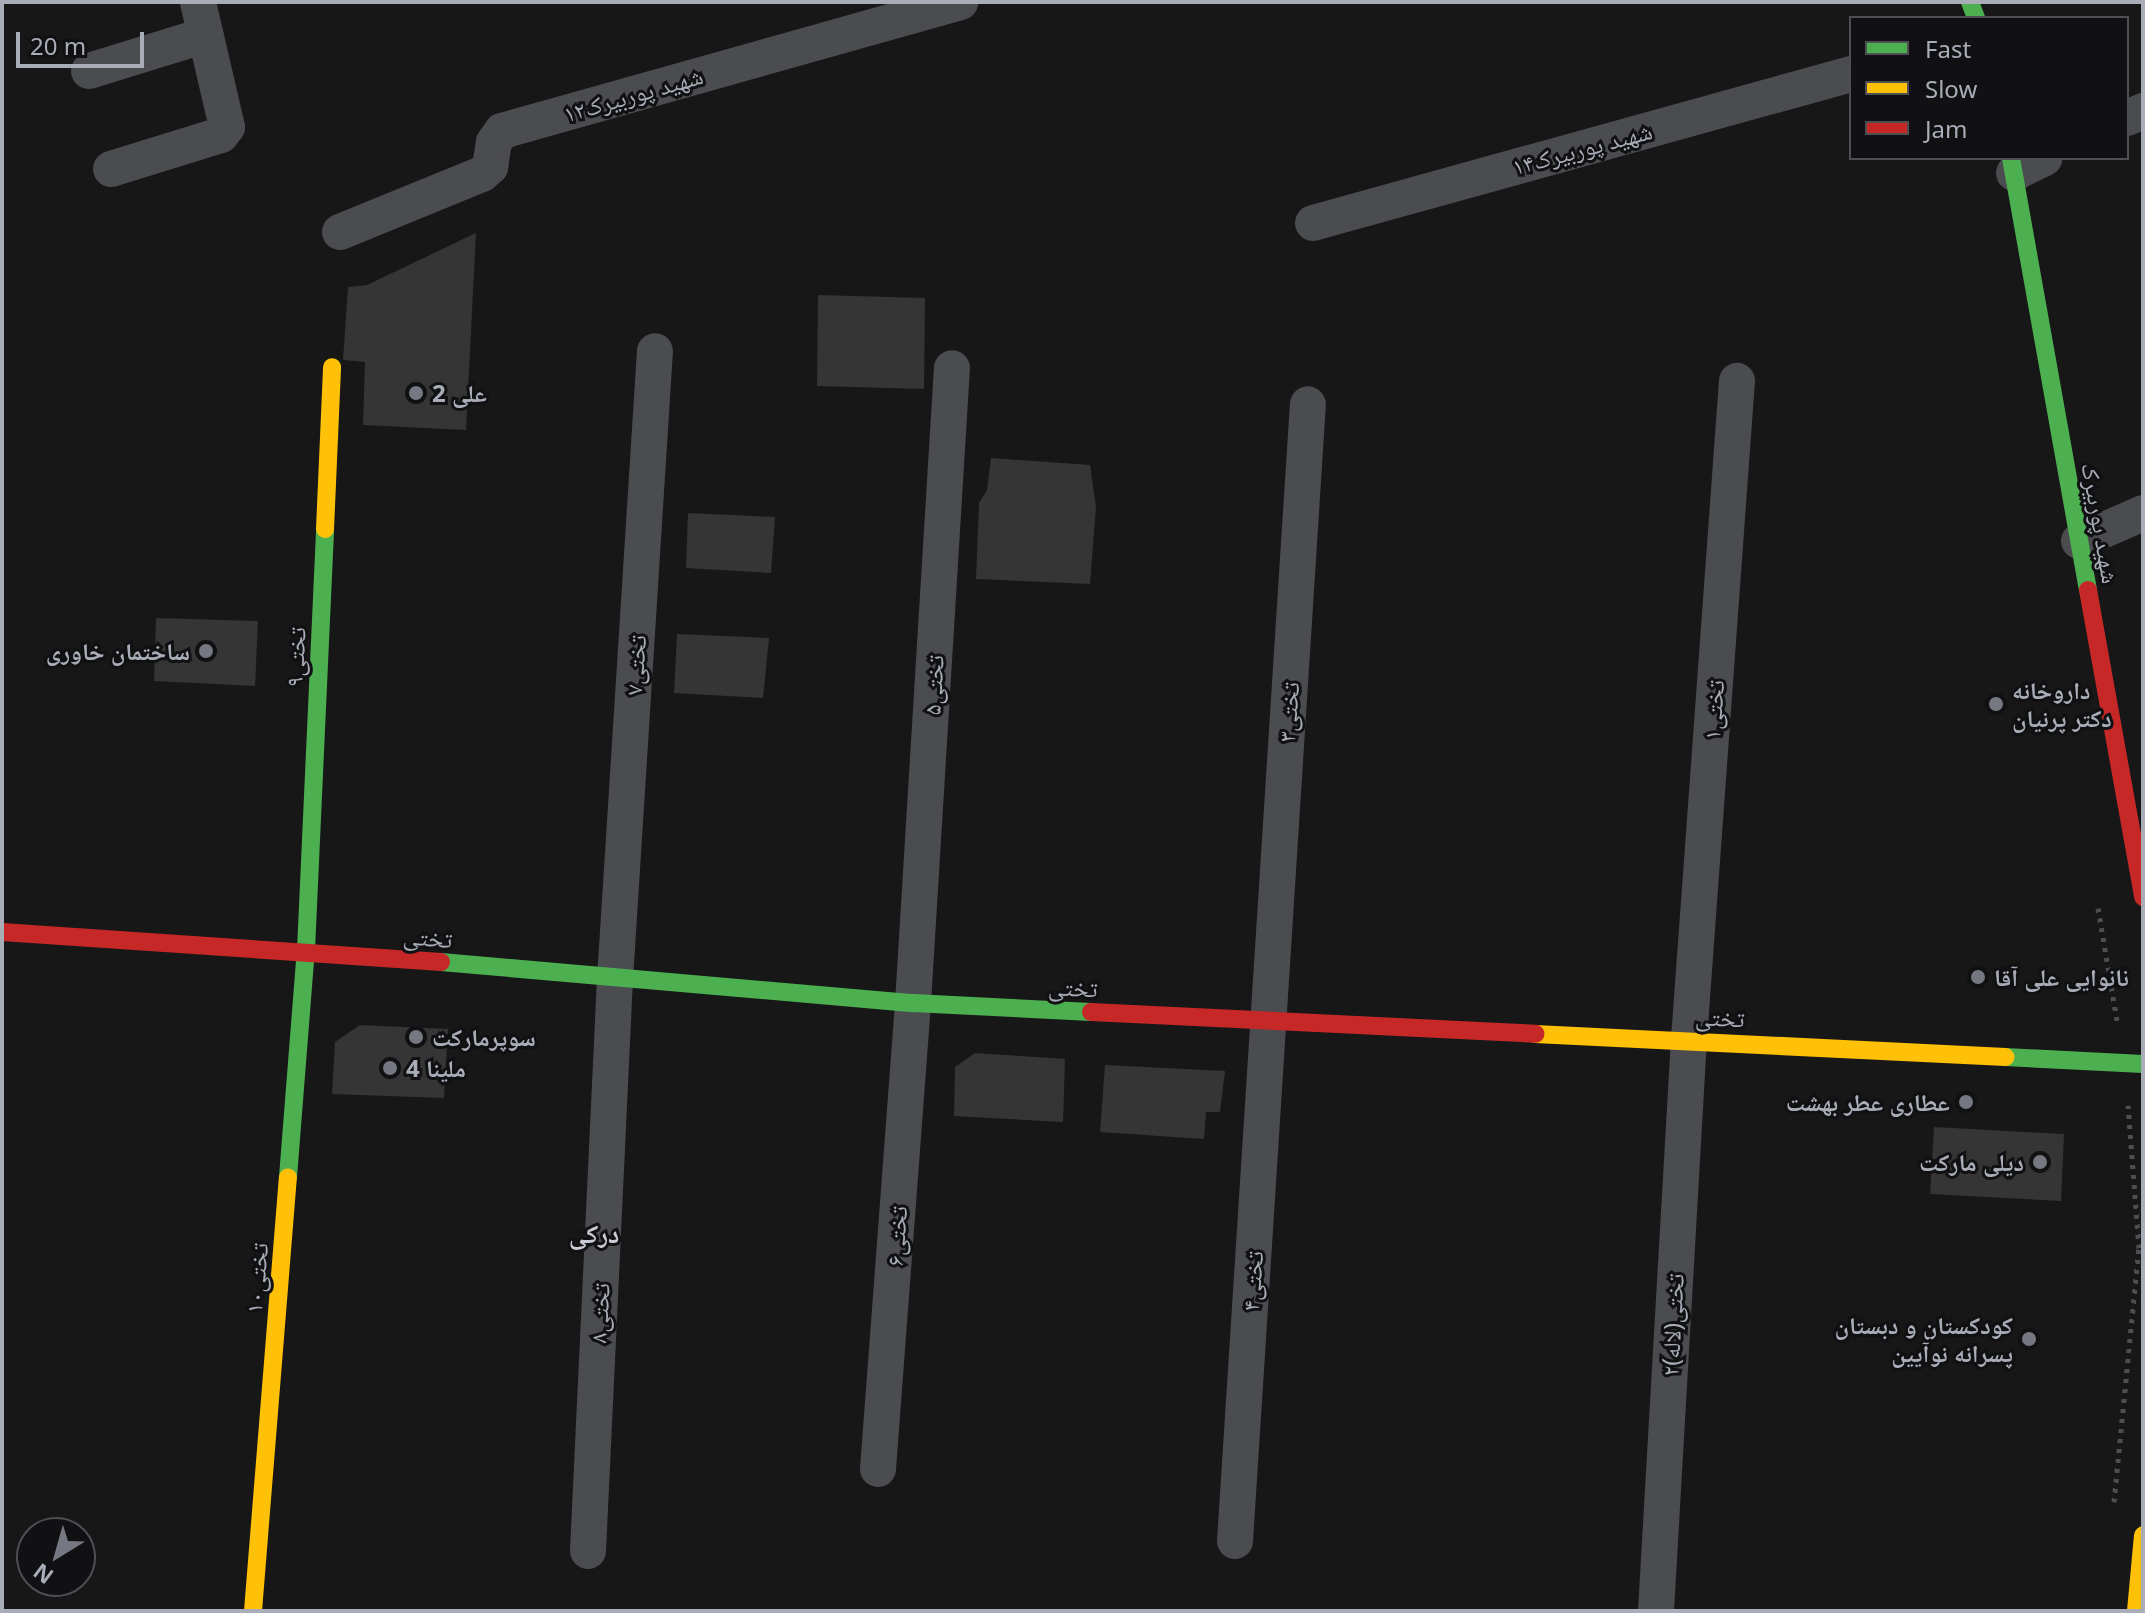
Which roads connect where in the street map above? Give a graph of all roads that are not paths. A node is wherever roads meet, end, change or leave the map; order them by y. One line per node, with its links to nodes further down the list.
1 (960, 2): 8 (street, شهید پوربیرک۱۲)
2 (202, 18): 3 (street); 6 (street)
3 (89, 71)
4 (1849, 75): 7 (street, شهید پوربیرک۱۴)
5 (2023, 163): 15 (street, شهید پوربیرک)
6 (111, 169)
7 (1313, 223)
8 (340, 232)
9 (655, 351): 19 (street, تختی۷)
10 (332, 367): 18 (street, تختی۹)
11 (952, 368): 20 (street, تختی۵)
12 (1737, 381): 22 (street, تختی۱)
13 (1308, 404): 21 (street, تختی۳)
14 (2143, 513): 15 (street)
15 (2079, 541): 16 (street, شهید پوربیرک)
16 (2143, 897)
17 (2, 932): 18 (street, تختی)
18 (306, 950): 19 (street, تختی); 28 (street, تختی۱۰)
19 (615, 979): 20 (street, تختی); 27 (street, تختی۸)
20 (913, 1003): 21 (street, تختی); 24 (street, تختی۶)
21 (1269, 1021): 22 (street, تختی); 26 (street, تختی۴)
22 (1689, 1039): 23 (street, تختی); 29 (street, ۲تختی(لاله))
23 (2134, 1063)
24 (878, 1469)
25 (2143, 1535): 30 (street)
26 (1235, 1541)
27 (588, 1551)
28 (253, 1611)
29 (1656, 1611)
30 (2136, 1611)

